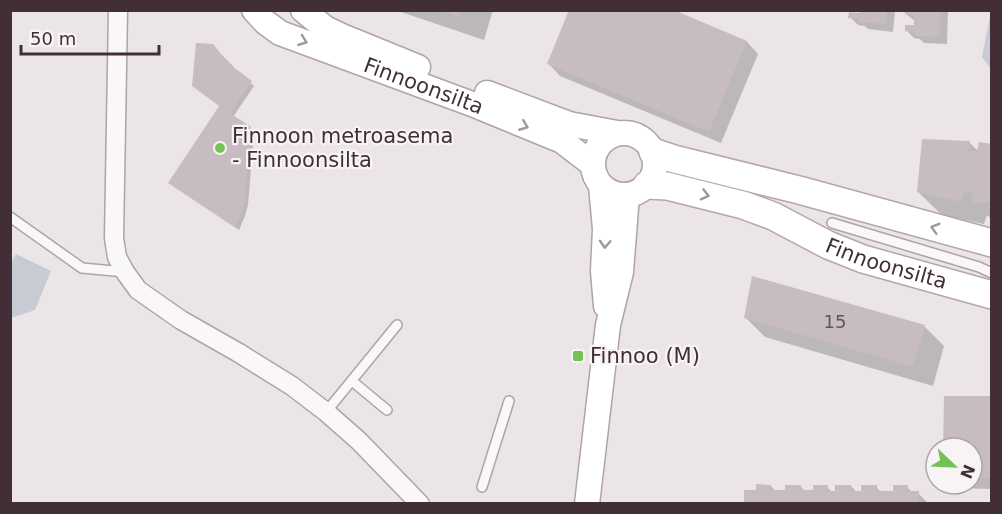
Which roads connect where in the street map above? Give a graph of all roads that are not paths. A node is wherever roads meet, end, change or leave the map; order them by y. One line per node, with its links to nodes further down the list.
1 (118, 10): 12 (street)
2 (254, 10): 6 (main road, Finnoonsilta, one-way to 6)
3 (303, 10): 4 (main road, Finnoonsilta)
4 (617, 133): 5 (main road); 6 (main road)
5 (653, 152): 7 (main road); 10 (main road, Finnoonsilta, one-way to 5)
6 (597, 175): 7 (main road); 16 (main road, one-way to 16)
7 (637, 190): 14 (main road, Finnoonsilta, one-way to 14); 16 (main road)
8 (10, 218): 12 (lane)
9 (832, 224): 10 (lane)
10 (985, 255): 11 (lane); 13 (lane)
11 (992, 268)
12 (125, 273): 20 (street)
13 (992, 273)
14 (992, 295)
15 (397, 325): 17 (lane)
16 (608, 325): 23 (main road)
17 (352, 381): 19 (lane); 20 (lane)
18 (509, 401): 21 (lane)
19 (387, 410)
20 (327, 412): 22 (street)
21 (482, 487)
22 (420, 504)
23 (587, 504)

